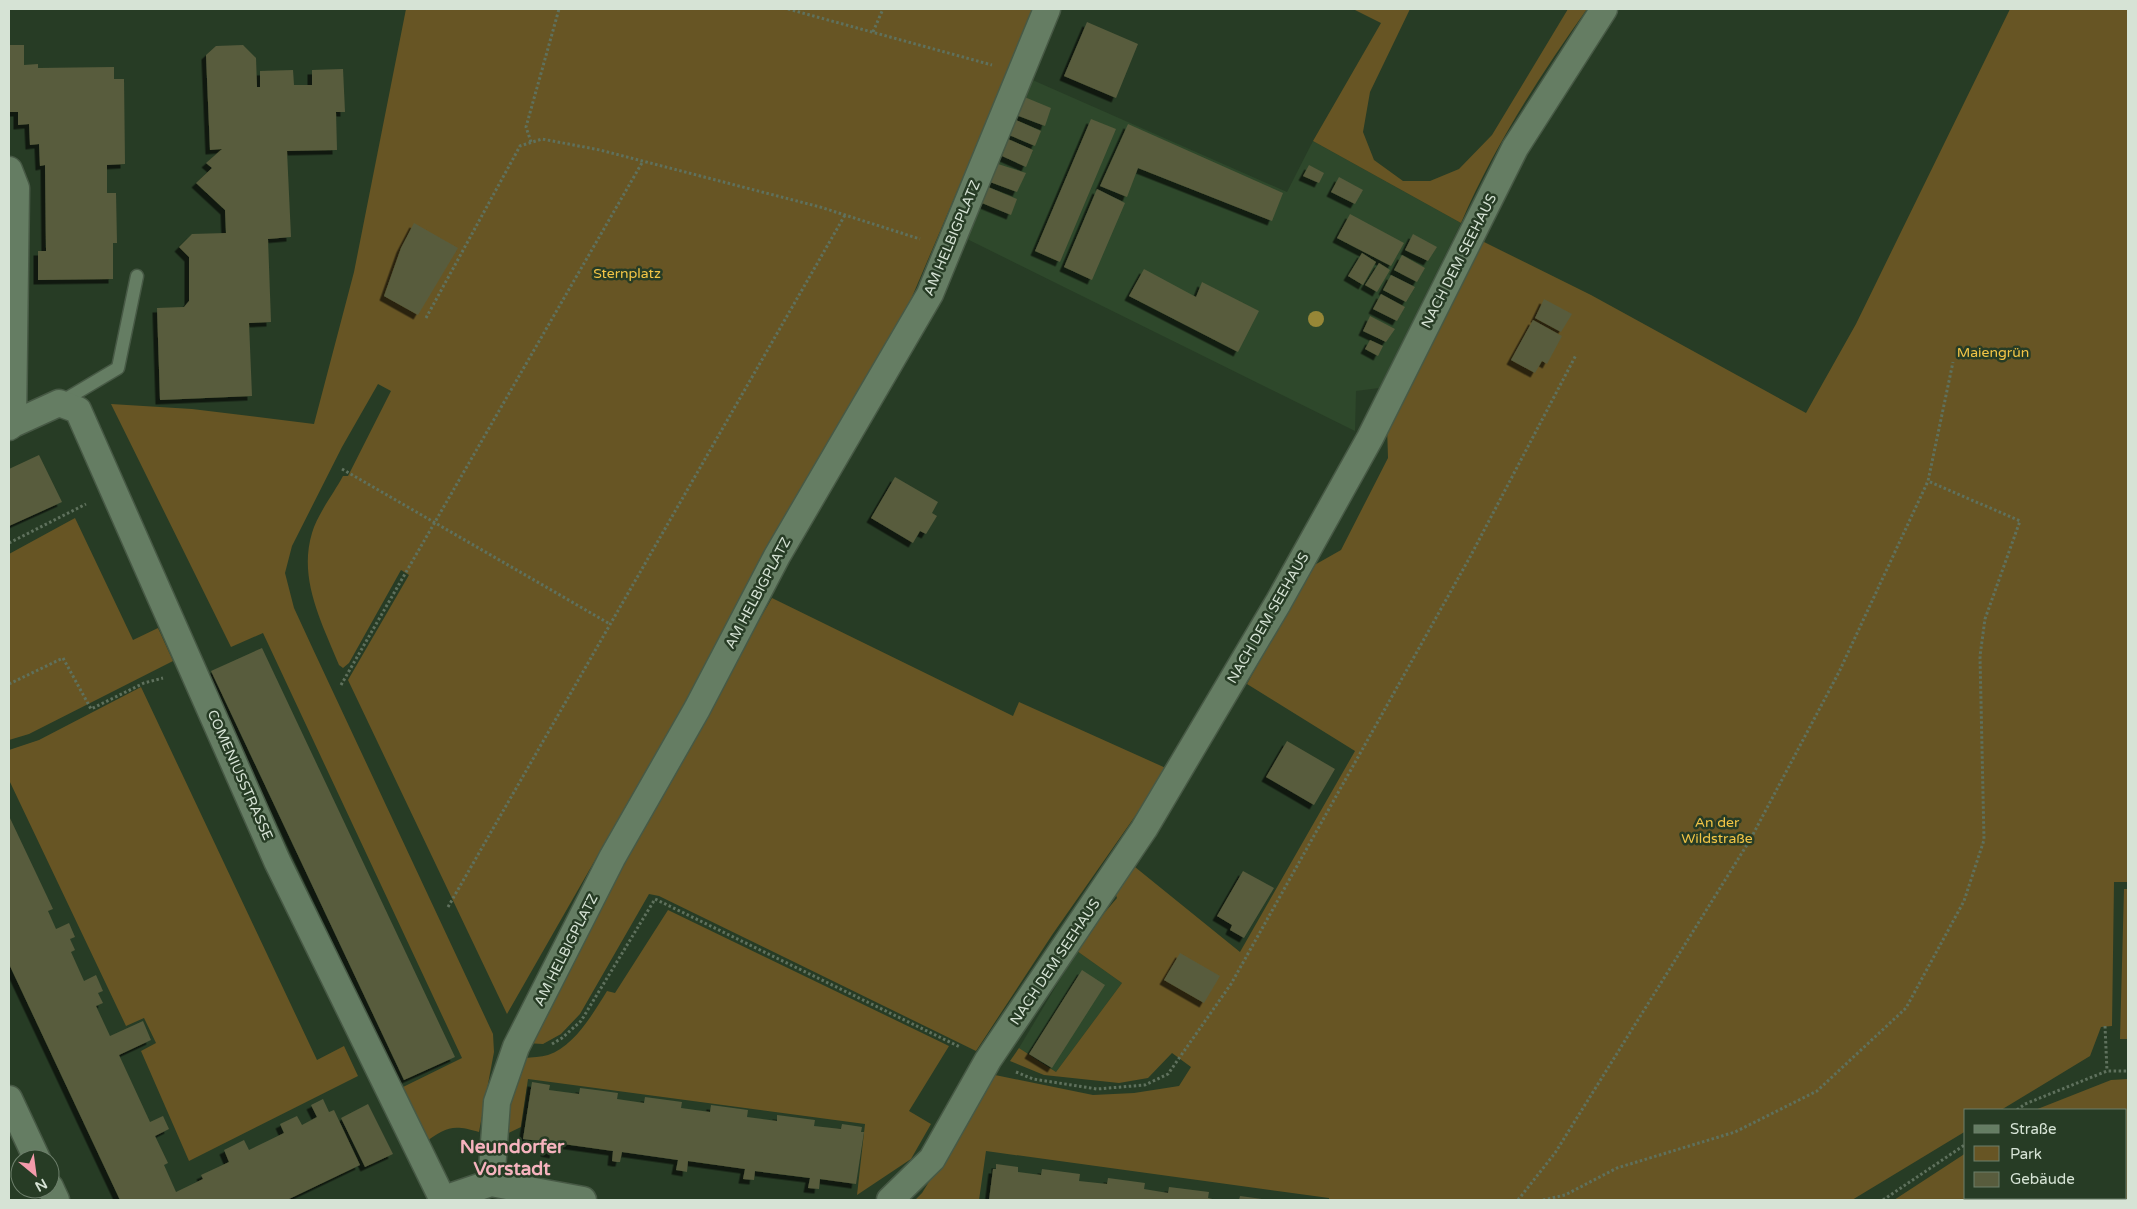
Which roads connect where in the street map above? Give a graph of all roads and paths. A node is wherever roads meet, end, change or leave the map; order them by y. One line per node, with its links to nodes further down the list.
1 (560, 9): 8 (path)
2 (788, 9): 6 (path)
3 (883, 9): 6 (path)
4 (1047, 9): 7 (street, AM HELBIGPLATZ)
5 (1604, 9): 31 (street, NACH DEM SEEHAUS)
6 (874, 32): 7 (path)
7 (1021, 73): 12 (street, AM HELBIGPLATZ)
8 (531, 142): 9 (path); 14 (path)
9 (643, 161): 11 (path); 22 (path)
10 (9, 170): 18 (street)
11 (845, 215): 12 (path); 24 (path)
12 (949, 248): 30 (street, AM HELBIGPLATZ)
13 (137, 276): 17 (lane)
14 (426, 318)
15 (1576, 355): 31 (path)
16 (1953, 362): 20 (path)
17 (59, 403): 18 (street); 21 (street, COMENIUSSTRASSE)
18 (11, 426)
19 (342, 469): 22 (path)
20 (1928, 481): 42 (path); 43 (path)
21 (114, 490): 23 (path); 25 (street, COMENIUSSTRASSE)
22 (434, 522): 24 (path); 27 (path)
23 (9, 543)
24 (610, 624): 28 (path)
25 (194, 670): 26 (path); 39 (street, COMENIUSSTRASSE)
26 (9, 684)
27 (341, 685)
28 (448, 907)
29 (2105, 1026): 32 (path)
30 (516, 1047): 31 (path); 38 (street, AM HELBIGPLATZ)
31 (988, 1060): 41 (street, NACH DEM SEEHAUS)
32 (2107, 1071): 33 (path); 35 (path)
33 (2128, 1071)
34 (9, 1099): 37 (street)
35 (2018, 1109)
36 (1964, 1145): 44 (path)
37 (32, 1149)
38 (491, 1183): 39 (street); 40 (street)
39 (442, 1200)
40 (583, 1200)
41 (890, 1200)
42 (1518, 1200)
43 (1543, 1200)
44 (1883, 1200)

